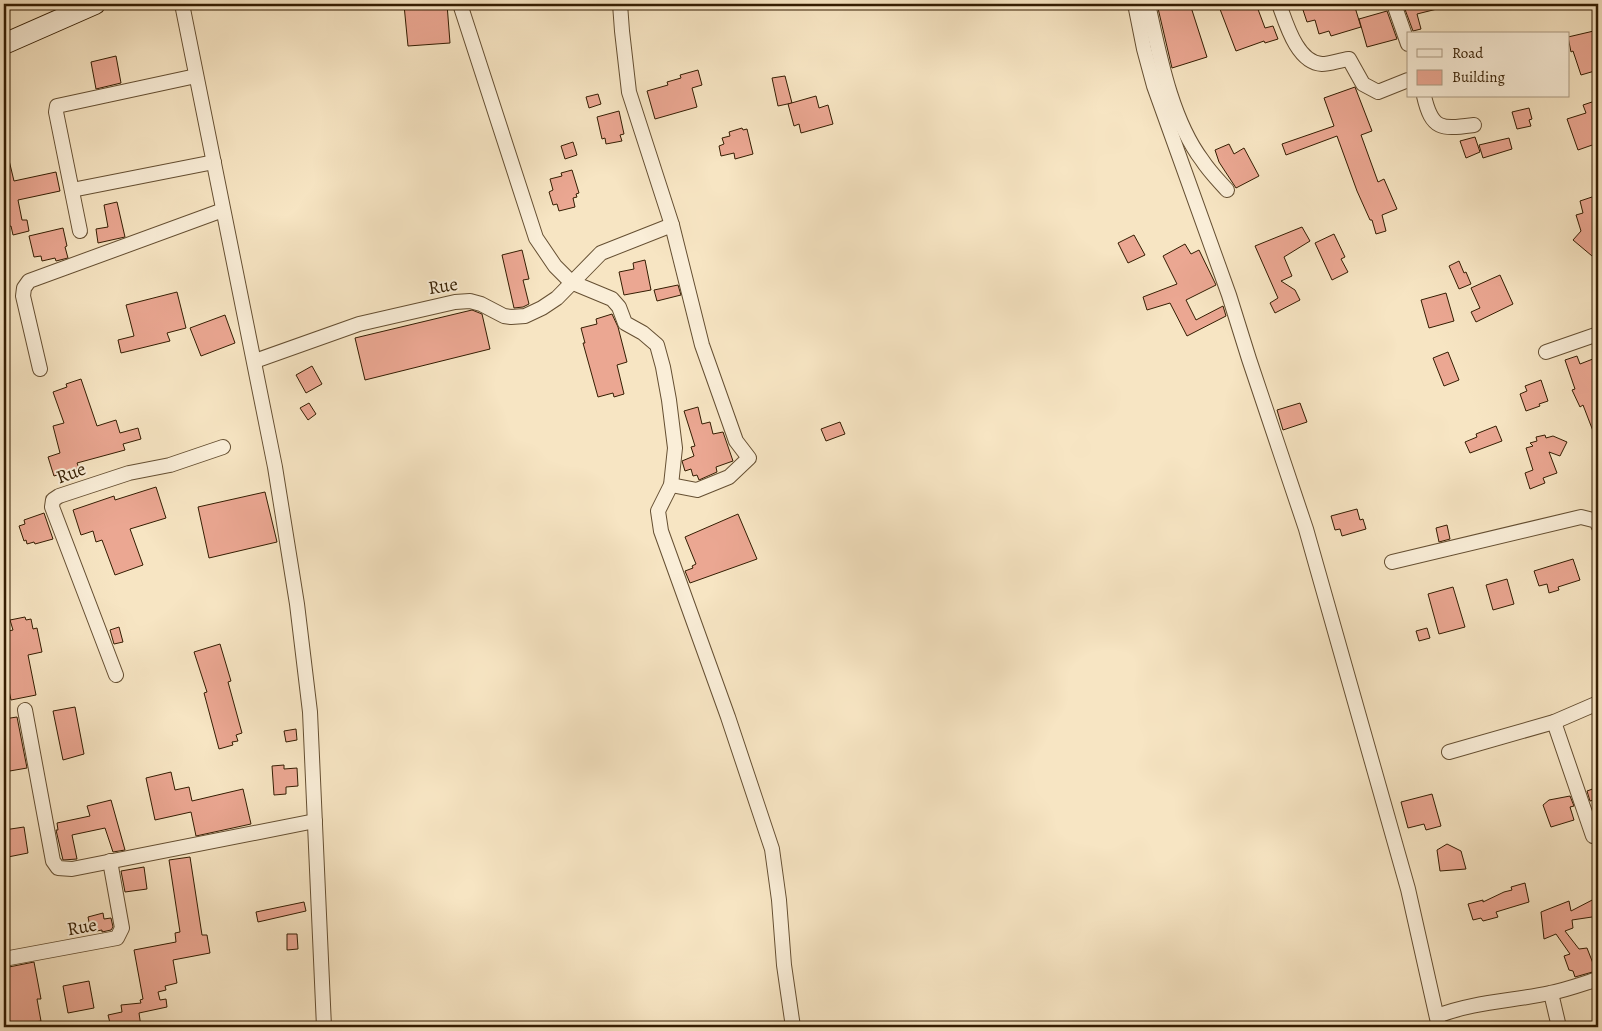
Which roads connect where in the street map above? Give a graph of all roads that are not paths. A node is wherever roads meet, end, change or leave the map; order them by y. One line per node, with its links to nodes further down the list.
1 (95, 4): 10 (street)
2 (182, 4): 11 (street)
3 (460, 4): 21 (street)
4 (620, 4): 19 (street)
5 (1135, 4): 41 (street)
6 (1148, 4): 17 (street)
7 (1279, 4): 12 (street)
8 (1394, 4): 9 (street)
9 (1407, 41)
10 (4, 44)
11 (196, 76): 15 (street); 16 (street)
12 (1407, 80)
13 (1425, 98): 14 (street)
14 (1474, 125)
15 (214, 162): 16 (street); 18 (street)
16 (72, 190): 20 (street)
17 (1227, 190)
18 (223, 210): 24 (street); 25 (street)
19 (672, 225): 21 (street, Rue); 27 (street)
20 (80, 232)
21 (571, 282): 24 (street, Rue); 27 (street)
22 (1598, 334): 23 (street)
23 (1546, 352)
24 (254, 361): 35 (street)
25 (40, 370)
26 (223, 447): 30 (street, Rue)
27 (671, 485): 43 (street)
28 (1598, 525): 29 (street)
29 (1392, 562)
30 (116, 675)
31 (1598, 703): 33 (street)
32 (25, 710): 37 (street)
33 (1554, 722): 34 (street); 36 (street)
34 (1449, 752)
35 (315, 821): 37 (street); 42 (street)
36 (1593, 836)
37 (110, 862): 38 (street, Rue)
38 (4, 959)
39 (1598, 979): 40 (street)
40 (1551, 993): 41 (street); 44 (street)
41 (1438, 1022)
42 (324, 1027)
43 (793, 1027)
44 (1559, 1027)

